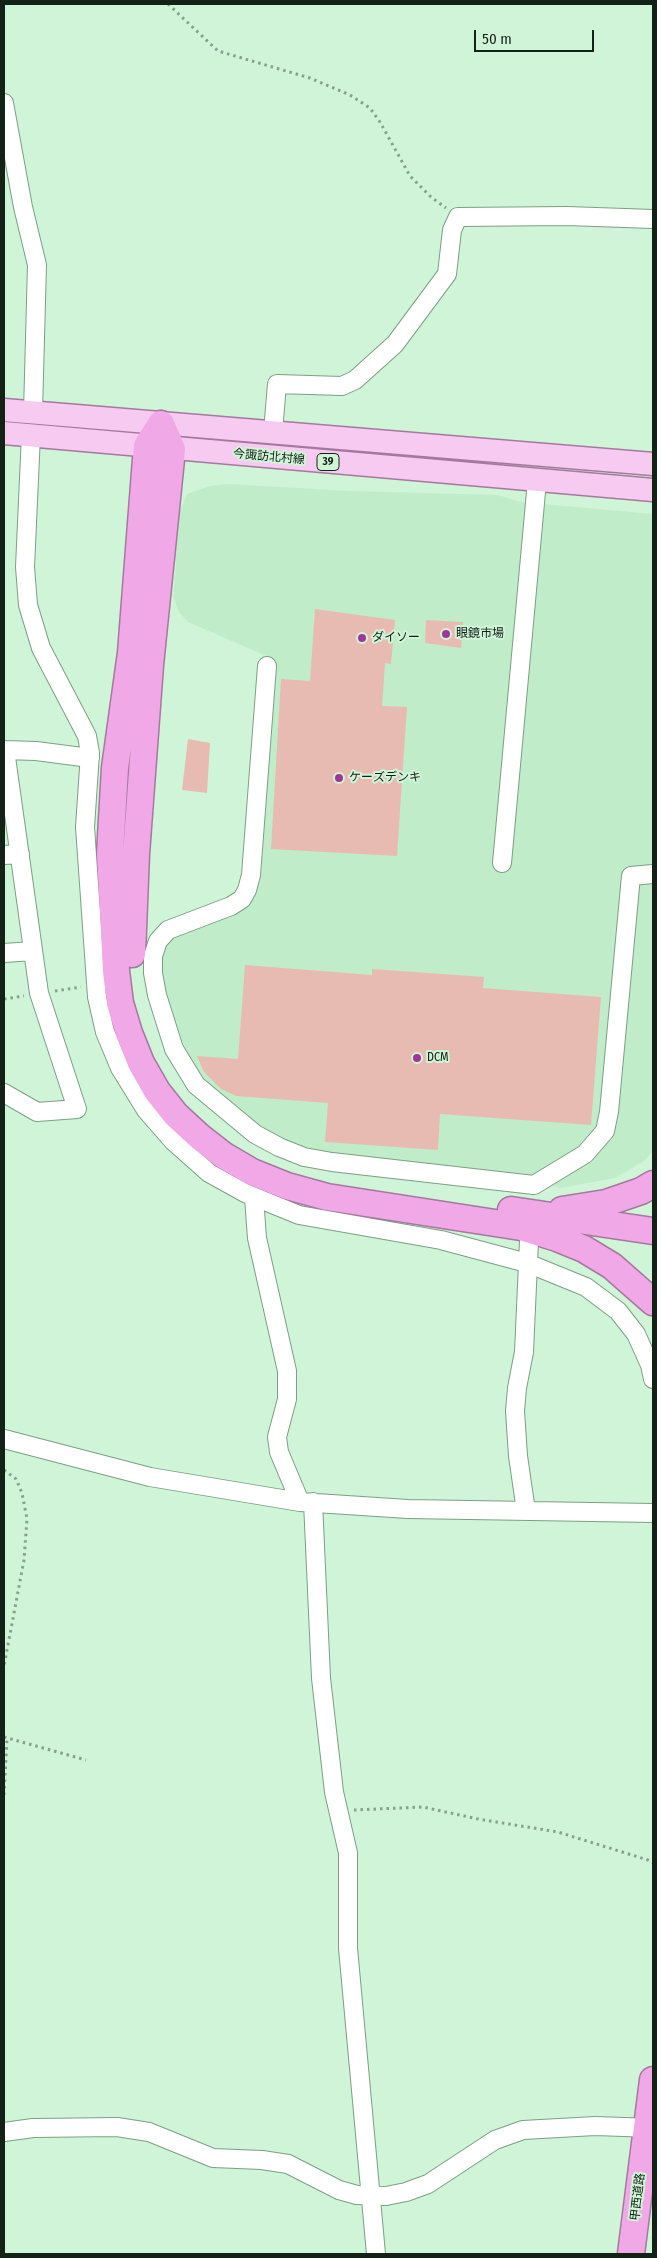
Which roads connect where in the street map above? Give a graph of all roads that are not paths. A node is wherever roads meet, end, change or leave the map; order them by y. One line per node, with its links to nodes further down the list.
1 (4, 112): 4 (street)
2 (653, 219): 6 (street)
3 (4, 410): 4 (main road, 今諏訪北村線 / 39)
4 (34, 412): 5 (main road, 今諏訪北村線 / 39)
5 (161, 424): 6 (main road, 今諏訪北村線 / 39); 9 (highway)
6 (273, 432): 10 (main road, 今諏訪北村線 / 39)
7 (4, 433): 8 (main road, 今諏訪北村線 / 39)
8 (31, 435): 9 (main road, 今諏訪北村線 / 39); 15 (street)
9 (160, 448): 11 (main road, 今諏訪北村線 / 39); 24 (highway)
10 (653, 464)
11 (536, 481): 12 (main road, 今諏訪北村線 / 39); 17 (street)
12 (653, 490)
13 (267, 666): 24 (street)
14 (5, 750): 15 (street); 16 (street)
15 (90, 758): 23 (street)
16 (12, 855): 19 (street)
17 (502, 863)
18 (653, 874): 24 (street)
19 (33, 951): 20 (street); 21 (street)
20 (4, 953)
21 (4, 1093)
22 (653, 1184): 24 (highway)
23 (254, 1197): 27 (street); 31 (street)
24 (528, 1213): 25 (highway); 26 (highway); 27 (street); 28 (highway)
25 (653, 1232)
26 (653, 1248)
27 (527, 1263): 29 (street); 32 (street)
28 (653, 1302)
29 (653, 1379)
30 (4, 1439): 31 (street)
31 (306, 1502): 32 (street); 38 (street)
32 (526, 1511): 33 (street)
33 (653, 1513)
34 (653, 2080): 35 (highway, 甲西道路)
35 (650, 2128): 38 (street); 40 (highway, 甲西道路)
36 (4, 2132): 38 (street)
37 (653, 2194): 41 (highway)
38 (371, 2195): 39 (street)
39 (376, 2254)
40 (631, 2254)
41 (646, 2254)

